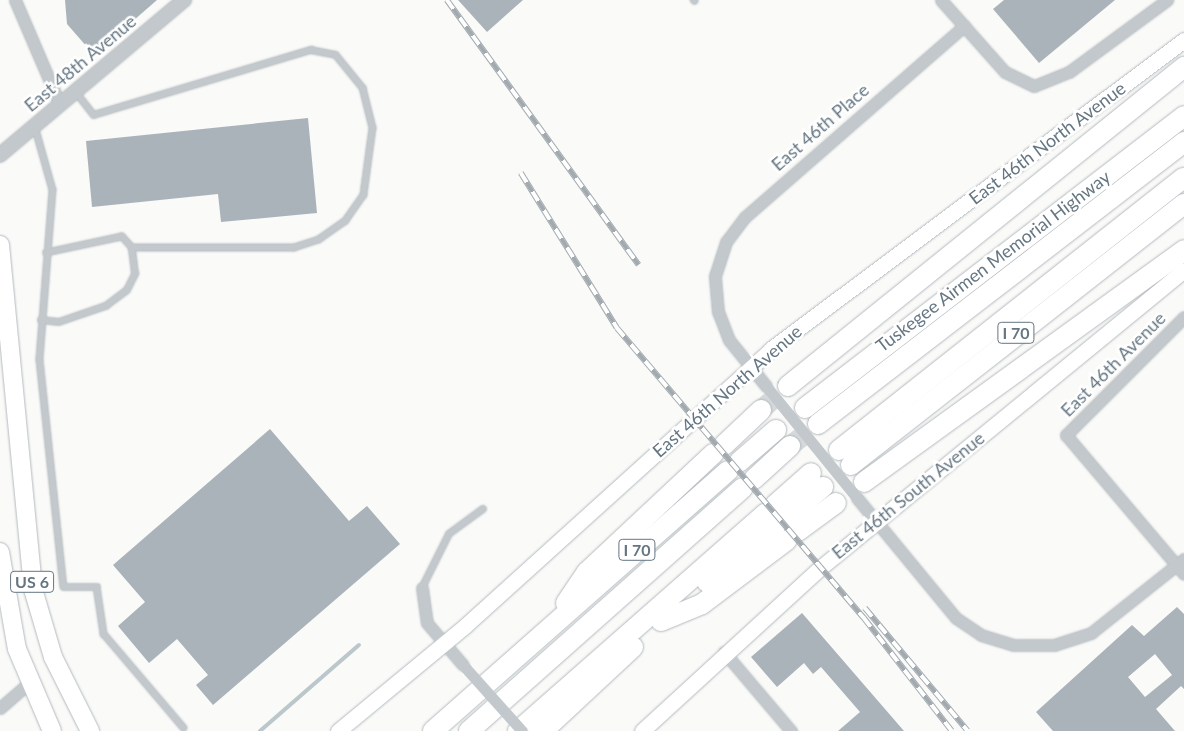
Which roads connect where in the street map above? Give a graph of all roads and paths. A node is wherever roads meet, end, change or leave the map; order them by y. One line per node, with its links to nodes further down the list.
1 (16, 0): 9 (street)
2 (184, 0): 8 (street, East 48th Avenue)
3 (942, 0): 5 (street)
4 (1168, 0): 5 (street)
5 (964, 26): 23 (street, East 46th Place)
6 (1184, 40): 23 (main road, East 46th North Avenue)
7 (1184, 67): 24 (highway)
8 (76, 91): 9 (street, East 48th Avenue); 17 (lane)
9 (60, 105): 11 (street, East 48th Avenue)
10 (1184, 116): 25 (highway, Tuskegee Airmen Memorial Highway)
11 (35, 126): 13 (street, East 48th Avenue); 19 (lane)
12 (1184, 142): 27 (highway)
13 (0, 155)
14 (1184, 178): 15 (highway, I 70)
15 (1184, 204)
16 (0, 245): 45 (highway, US 6)
17 (132, 248): 19 (lane); 22 (lane)
18 (1184, 250): 31 (highway)
19 (48, 253): 22 (lane)
20 (1184, 270): 33 (main road, East 46th South Avenue)
21 (1184, 317): 36 (street, East 46th Avenue)
22 (41, 320): 43 (lane)
23 (750, 366): 31 (street, East 46th Place, bridge); 39 (main road, East 46th North Avenue)
24 (788, 386)
25 (805, 408)
26 (761, 410): 38 (highway)
27 (818, 424)
28 (776, 430): 38 (highway, I 70)
29 (790, 446): 48 (highway)
30 (823, 488): 34 (highway)
31 (860, 490): 33 (street, East 46th Place)
32 (483, 508): 37 (lane)
33 (875, 521): 36 (street, East 46th Place); 40 (main road, East 46th South Avenue)
34 (781, 522): 49 (highway); 51 (highway)
35 (0, 552): 41 (highway, US 6)
36 (1181, 566)
37 (422, 588): 39 (street)
38 (548, 629): 47 (highway, I 70)
39 (443, 644): 46 (main road, East 46th North Avenue); 50 (street, bridge)
40 (724, 652): 52 (main road, East 46th South Avenue); 53 (street)
41 (29, 683): 42 (street); 44 (highway, US 6)
42 (0, 708)
43 (184, 728)
44 (52, 731)
45 (90, 731)
46 (338, 731)
47 (433, 731)
48 (469, 731)
49 (518, 731)
50 (522, 731)
51 (543, 731)
52 (642, 731)
53 (791, 731)

